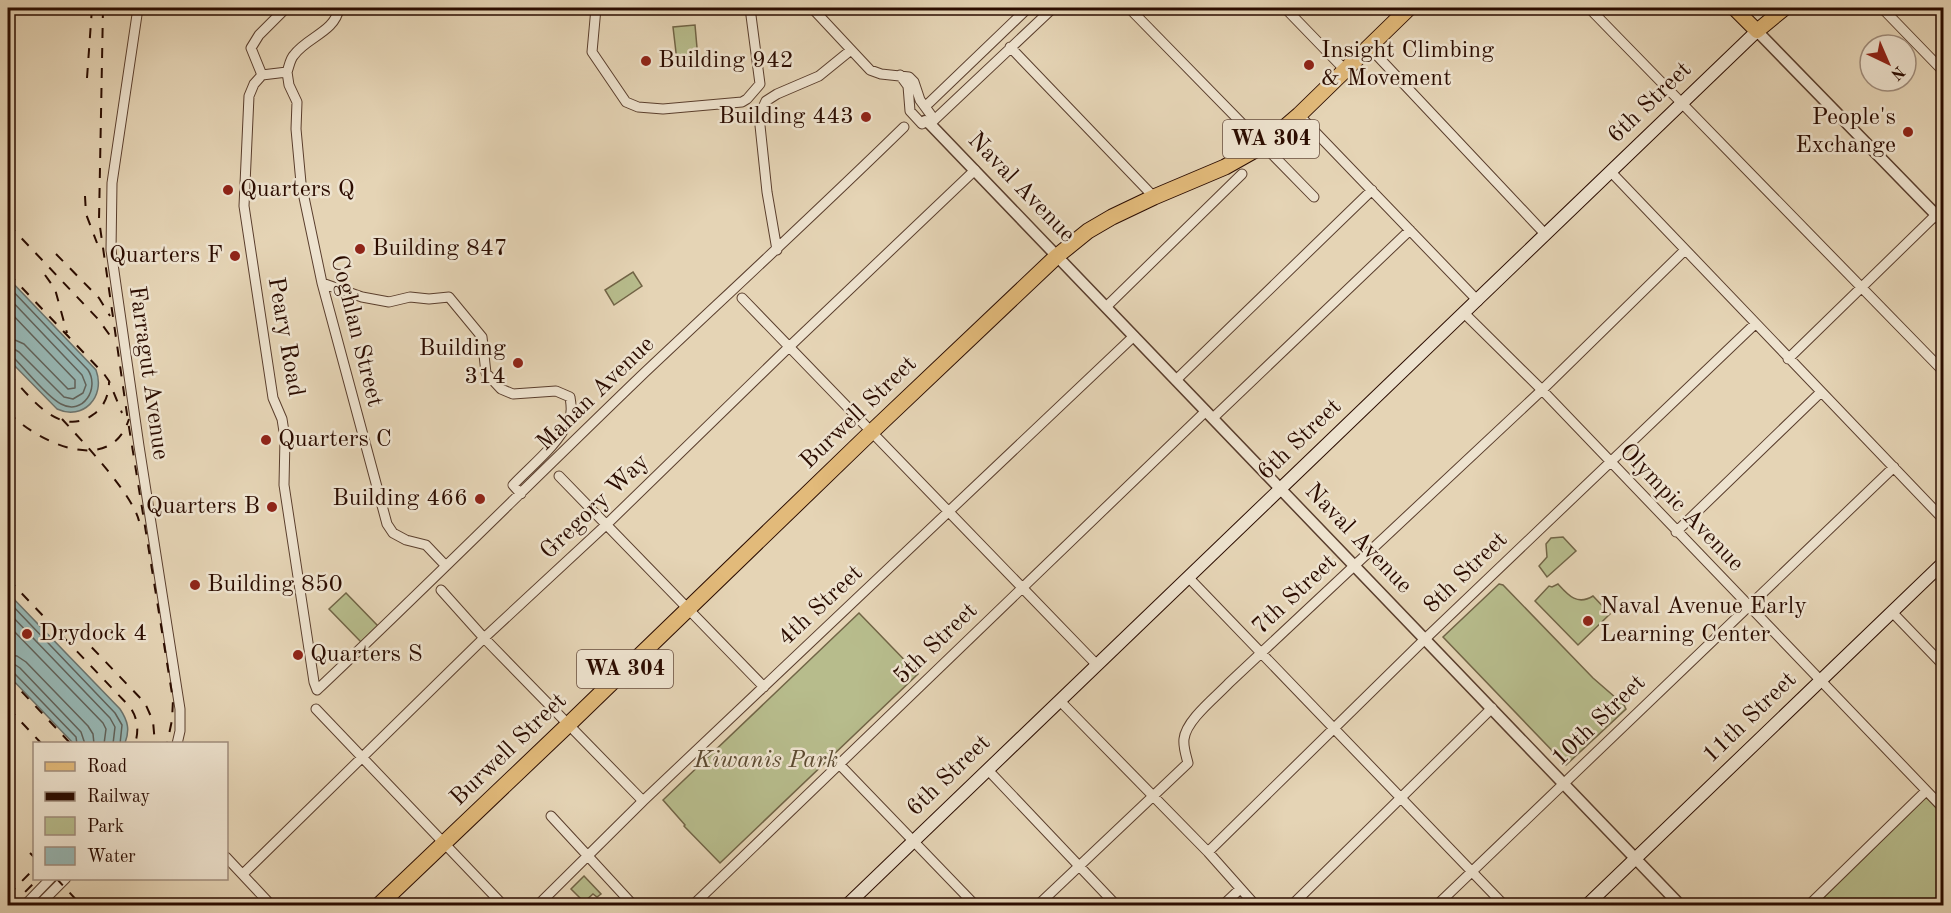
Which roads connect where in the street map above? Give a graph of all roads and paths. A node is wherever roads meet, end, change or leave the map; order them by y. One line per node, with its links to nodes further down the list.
1 (138, 8): 90 (street, Farragut Avenue)
2 (286, 8): 23 (street)
3 (339, 8): 21 (street)
4 (596, 8): 5 (street)
5 (750, 8)
6 (812, 8): 19 (street)
7 (1025, 8): 26 (street)
8 (1053, 8): 17 (street)
9 (1130, 8): 30 (street)
10 (1285, 8): 20 (street)
11 (1409, 8): 18 (highway, Burwell Street / WA 304)
12 (1589, 8): 25 (street)
13 (1734, 8): 16 (main road)
14 (1785, 8): 16 (main road, 6th Street)
15 (1882, 8): 22 (street)
16 (1757, 31): 25 (main road, 6th Street); 37 (street)
17 (1010, 47): 28 (street); 35 (street)
18 (1369, 47): 20 (highway, Burwell Street / WA 304); 39 (street)
19 (852, 50): 24 (street); 40 (street)
20 (1345, 70): 27 (highway, Burwell Street / WA 304)
21 (286, 72): 23 (street); 43 (street, Coghlan Street)
22 (1944, 72)
23 (262, 75): 84 (street, Peary Road)
24 (900, 75): 28 (street); 28 (street)
25 (1683, 102): 32 (main road, 6th Street); 44 (street)
26 (929, 103)
27 (1299, 115): 30 (highway, Burwell Street / WA 304); 34 (street)
28 (927, 121): 31 (street, Naval Avenue)
29 (904, 128): 40 (street, Mahan Avenue)
30 (1264, 145): 35 (highway, Burwell Street / WA 304); 36 (street)
31 (975, 170): 42 (street, Naval Avenue); 51 (street, Gregory Way)
32 (1611, 172): 39 (main road, 6th Street); 41 (street)
33 (1242, 174): 47 (street)
34 (1372, 190): 38 (street); 54 (street)
35 (1154, 197): 42 (highway, Burwell Street / WA 304)
36 (1314, 197)
37 (1941, 215): 44 (street)
38 (1410, 230): 46 (street); 57 (street, 5th Street)
39 (1546, 235): 46 (main road, 6th Street)
40 (777, 249): 63 (street, Mahan Avenue)
41 (1685, 250): 49 (street); 55 (street, 7th Street)
42 (1057, 256): 47 (street, Naval Avenue); 58 (highway, Burwell Street / WA 304)
43 (322, 283): 63 (street); 69 (street, Coghlan Street)
44 (1863, 288): 52 (street); 53 (street)
45 (742, 298): 51 (street)
46 (1478, 301): 48 (main road, 6th Street)
47 (1106, 307): 50 (street, Naval Avenue)
48 (1464, 314): 55 (street, Olympic Avenue); 62 (main road, 6th Street)
49 (1755, 324): 52 (street); 59 (street, 8th Street)
50 (1134, 336): 54 (street, Naval Avenue); 64 (street, 4th Street)
51 (789, 346): 58 (street); 66 (street, Gregory Way)
52 (1788, 359): 56 (street)
53 (1944, 372)
54 (1176, 380): 57 (street, Naval Avenue)
55 (1542, 390): 59 (street, Olympic Avenue); 70 (street, 7th Street)
56 (1821, 392): 60 (street); 67 (street)
57 (1210, 415): 62 (street, Naval Avenue); 72 (street, 5th Street)
58 (871, 432): 64 (street); 75 (highway, Burwell Street / WA 304)
59 (1610, 463): 67 (street, Olympic Avenue); 78 (street, 8th Street)
60 (1894, 467): 65 (street); 74 (street, 10th Street)
61 (559, 476): 66 (street)
62 (1281, 489): 70 (street, Naval Avenue); 71 (main road, 6th Street)
63 (521, 494): 69 (street, Mahan Avenue)
64 (949, 512): 72 (street); 83 (street, 4th Street)
65 (1944, 520)
66 (607, 524): 75 (street); 77 (street, Gregory Way)
67 (1676, 531): 74 (street, Olympic Avenue)
68 (1944, 562): 76 (main road, 11th Street)
69 (446, 566): 84 (street, Mahan Avenue)
70 (1355, 566): 78 (street, Naval Avenue); 79 (street, 7th Street)
71 (1189, 578): 79 (street); 80 (main road, 6th Street)
72 (1022, 588): 80 (street); 92 (street, 5th Street)
73 (441, 590): 77 (street)
74 (1747, 605): 82 (street, Olympic Avenue); 94 (street, 10th Street)
75 (687, 608): 83 (street); 88 (highway, Burwell Street / WA 304)
76 (1892, 612): 81 (street); 82 (main road, 11th Street)
77 (484, 638): 88 (street); 91 (street, Gregory Way)
78 (1425, 639): 86 (street, Naval Avenue); 89 (street, 8th Street)
79 (1260, 653): 89 (street); 96 (street, 7th Street)
80 (1097, 665): 85 (main road, 6th Street)
81 (1944, 666)
82 (1820, 681): 95 (street, Olympic Avenue); 105 (main road, 11th Street)
83 (764, 687): 98 (street, 4th Street)
84 (317, 690)
85 (1060, 701): 93 (main road, 6th Street); 96 (street)
86 (1492, 708): 94 (street, Naval Avenue); 97 (street)
87 (316, 709): 91 (street)
88 (569, 724): 98 (street); 102 (highway, Burwell Street / WA 304)
89 (1334, 729): 97 (street); 103 (street, 8th Street)
90 (177, 742)
91 (362, 757): 102 (street); 109 (street, Gregory Way)
92 (839, 764): 101 (street); 120 (street, 5th Street)
93 (988, 770): 101 (main road, 6th Street); 107 (street)
94 (1563, 783): 105 (street, Naval Avenue); 108 (street, 10th Street)
95 (1926, 791): 99 (street, Olympic Avenue); 132 (street)
96 (1153, 796): 103 (street); 107 (street, 7th Street)
97 (1400, 797): 108 (street); 127 (street)
98 (643, 801): 104 (street, 4th Street)
99 (1944, 809)
100 (551, 816): 104 (street)
101 (914, 841): 121 (main road, 6th Street); 122 (street)
102 (444, 843): 116 (highway, Burwell Street / WA 304); 117 (street)
103 (1208, 852): 112 (street)
104 (587, 857): 118 (street, 4th Street); 119 (street)
105 (1636, 858): 130 (main road, 11th Street); 131 (street, Naval Avenue)
106 (228, 859): 109 (street)
107 (1078, 865): 123 (street, 7th Street); 124 (street)
108 (1471, 871): 128 (street, 10th Street); 129 (street)
109 (243, 874): 115 (street)
110 (50, 880): 113 (street)
111 (65, 880): 114 (street)
112 (1240, 889): 125 (street); 126 (street)
113 (24, 906)
114 (38, 906)
115 (272, 906)
116 (378, 906)
117 (504, 906)
118 (537, 906)
119 (634, 906)
120 (692, 906)
121 (846, 906)
122 (976, 906)
123 (1037, 906)
124 (1117, 906)
125 (1222, 906)
126 (1256, 906)
127 (1291, 906)
128 (1436, 906)
129 (1505, 906)
130 (1586, 906)
131 (1681, 906)
132 (1808, 906)

